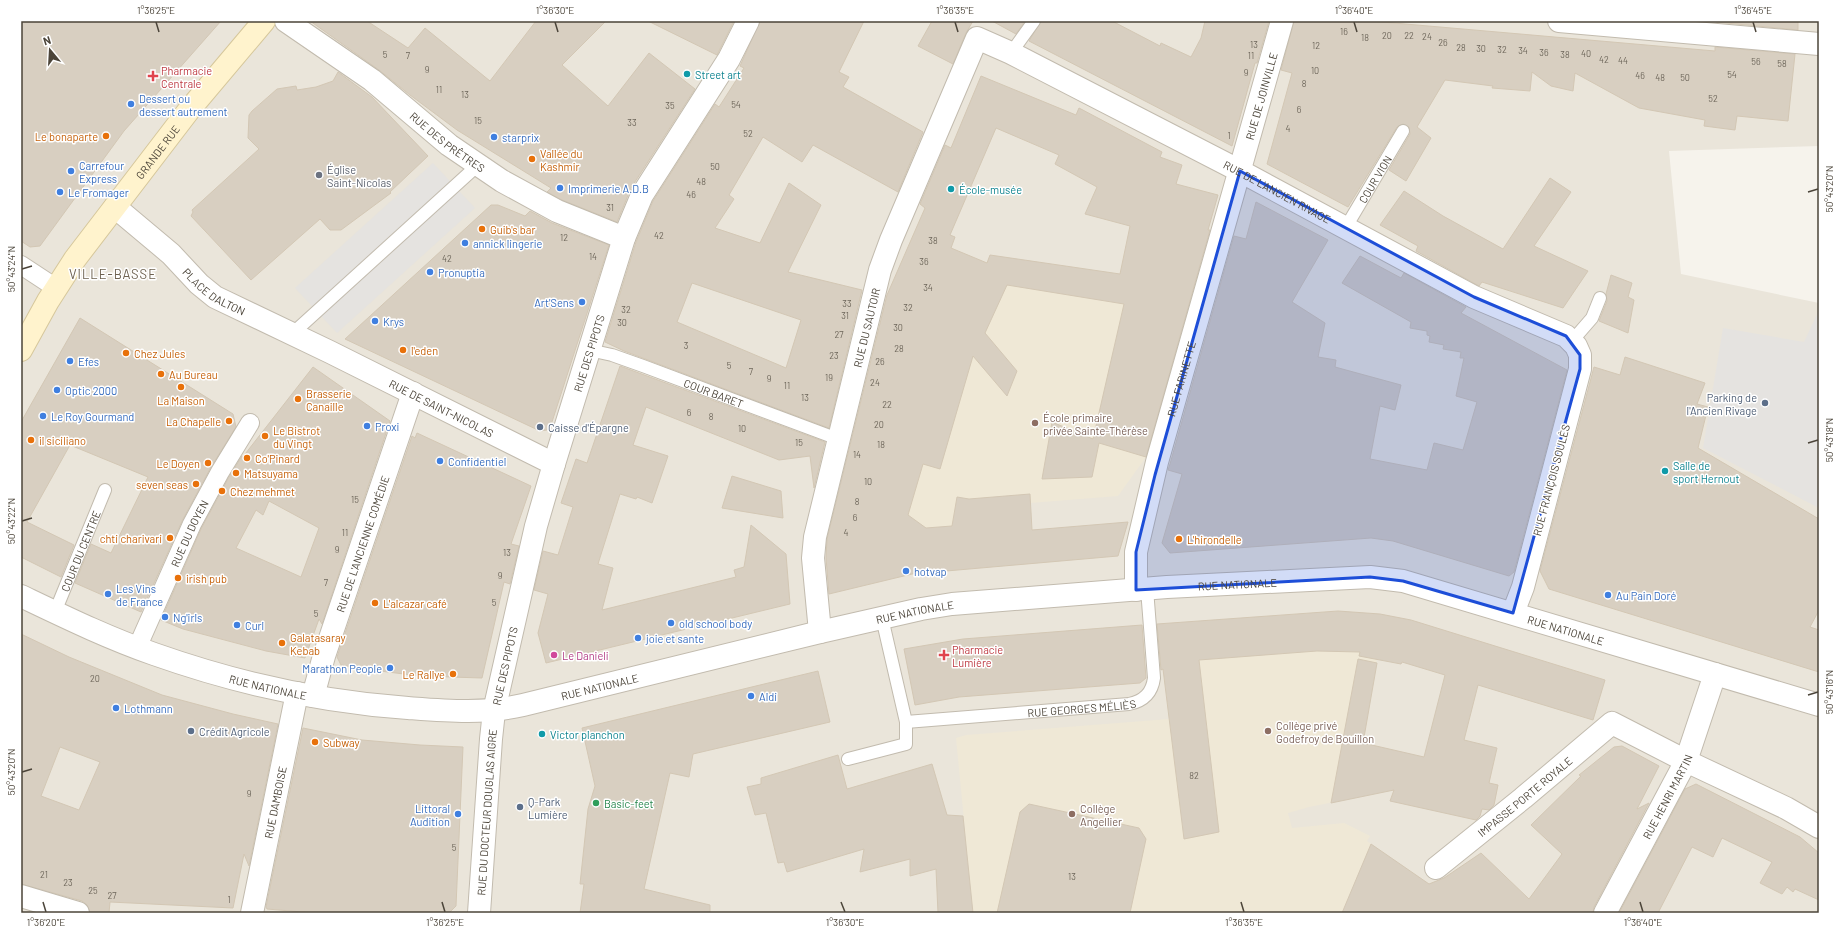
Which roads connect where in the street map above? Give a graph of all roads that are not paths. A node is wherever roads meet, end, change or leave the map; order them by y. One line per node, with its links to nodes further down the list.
1 (264, 21): 13 (main road, GRANDE RUE)
2 (286, 21): 11 (street, RUE DES PRÊTRES)
3 (748, 21): 15 (street, RUE DES PIPOTS)
4 (1034, 21): 9 (lane)
5 (1282, 21): 12 (street, RUE DE JOINVILLE)
6 (1559, 21): 8 (street)
7 (977, 38): 9 (street, RUE DE L'ANCIEN RIVAGE); 26 (street, RUE DU SAUTOIR)
8 (1819, 44)
9 (1011, 53): 12 (street, RUE DE L'ANCIEN RIVAGE)
10 (1403, 130): 14 (lane, COUR VION)
11 (478, 165): 15 (street, RUE DES PRÊTRES); 19 (lane)
12 (1240, 171): 14 (street, RUE DE L'ANCIEN RIVAGE); 29 (street, RUE FARINETTE)
13 (115, 206): 17 (main road, GRANDE RUE); 19 (street, PLACE DALTON)
14 (1346, 228): 20 (street, RUE DE L'ANCIEN RIVAGE)
15 (624, 238): 22 (street, RUE DES PIPOTS)
16 (21, 264): 17 (street)
17 (56, 288): 21 (main road, GRANDE RUE)
18 (1600, 298): 20 (lane)
19 (292, 334): 23 (street, PLACE DALTON)
20 (1574, 344): 32 (street, RUE FRANÇOIS SOULÈS)
21 (21, 350)
22 (589, 350): 26 (lane, COUR BARET); 27 (street, RUE DES PIPOTS)
23 (330, 352): 24 (street, RUE DE SAINT-NICOLAS)
24 (413, 393): 27 (street, RUE DE SAINT-NICOLAS); 37 (street, RUE DE L'ANCIENNE COMÉDIE)
25 (250, 423): 35 (street, RUE DU DOYEN)
26 (838, 439): 34 (street, RUE DU SAUTOIR)
27 (554, 464): 39 (street, RUE DES PIPOTS)
28 (105, 490): 31 (lane, COUR DU CENTRE)
29 (1142, 589): 32 (street, RUE NATIONALE); 33 (street, RUE NATIONALE); 40 (lane, RUE GEORGES MÉLIÈS)
30 (21, 596): 31 (street, RUE NATIONALE)
31 (54, 612): 35 (street, RUE NATIONALE)
32 (1513, 613): 36 (street, RUE NATIONALE)
33 (882, 618): 34 (street, RUE NATIONALE); 40 (lane)
34 (820, 632): 39 (street, RUE NATIONALE)
35 (137, 648): 37 (street, RUE NATIONALE)
36 (1715, 674): 38 (street, RUE NATIONALE); 42 (street, RUE HENRI MARTIN)
37 (305, 694): 39 (street, RUE NATIONALE); 47 (street, RUE DAMBOISE)
38 (1819, 705)
39 (494, 711): 48 (street, RUE DU DOCTEUR DOUGLAS AIGRE)
40 (906, 722): 41 (lane)
41 (848, 759)
42 (1686, 761): 43 (street); 44 (street, IMPASSE PORTE ROYALE); 49 (street, RUE HENRI MARTIN)
43 (1819, 827)
44 (1436, 868)
45 (21, 896): 46 (street)
46 (78, 913)
47 (252, 913)
48 (479, 913)
49 (1605, 913)

